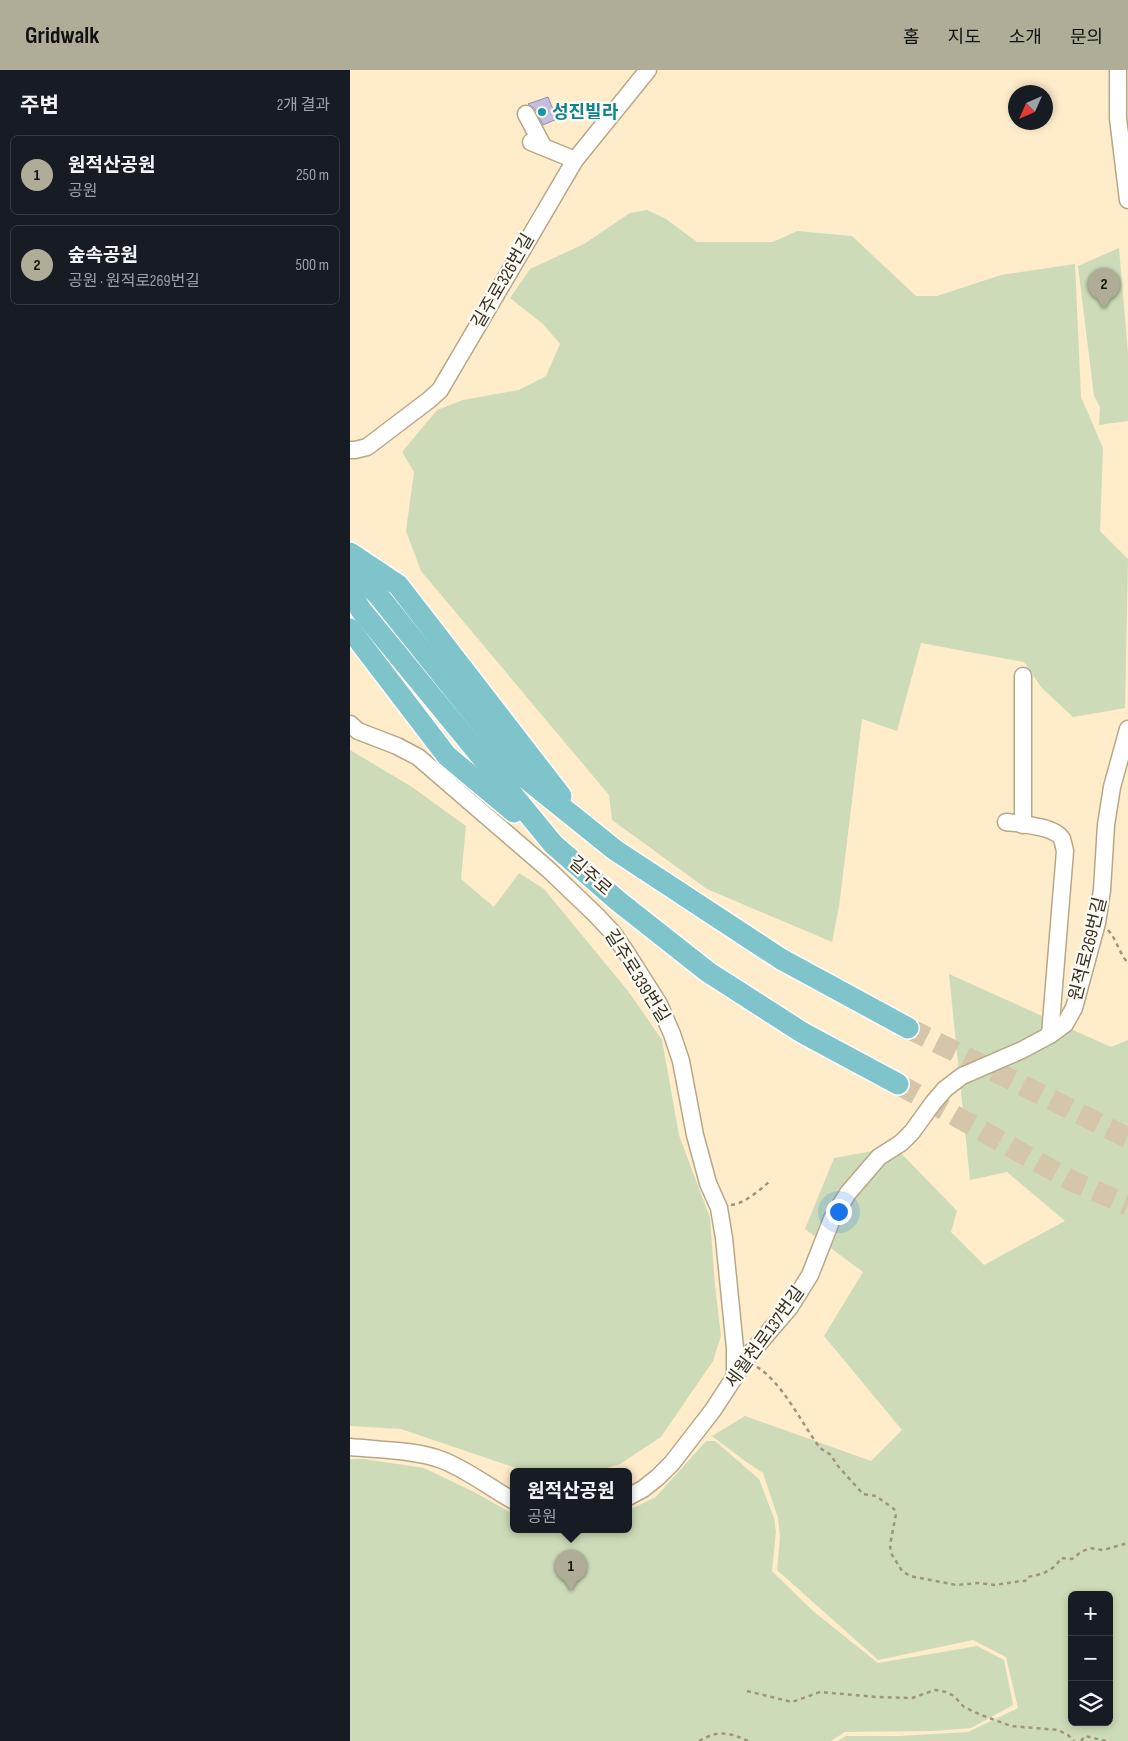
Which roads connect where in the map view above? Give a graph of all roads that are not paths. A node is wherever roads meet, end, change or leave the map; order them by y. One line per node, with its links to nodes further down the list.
1 (648, 70): 4 (street, 길주로326번길)
2 (1118, 70): 5 (street)
3 (526, 114): 4 (street)
4 (575, 160): 6 (street, 길주로326번길)
5 (1128, 200)
6 (350, 450)
7 (350, 553): 15 (main road)
8 (350, 567): 15 (main road, 길주로)
9 (350, 592): 17 (main road, 길주로)
10 (350, 629): 17 (main road)
11 (1023, 676): 16 (street)
12 (350, 724): 22 (street, 길주로339번길)
13 (1128, 729): 19 (street, 원적로269번길)
14 (1006, 822): 16 (street)
15 (583, 824): 18 (main road, 길주로)
16 (1023, 825): 19 (street)
17 (553, 844): 21 (main road, 길주로)
18 (908, 1028)
19 (1050, 1035): 20 (street, 원적로269번길)
20 (962, 1076): 22 (street, 세월천로137번길)
21 (898, 1084)
22 (735, 1376): 24 (street, 세월천로137번길)
23 (350, 1447): 25 (street)
24 (632, 1496)
25 (510, 1499)

